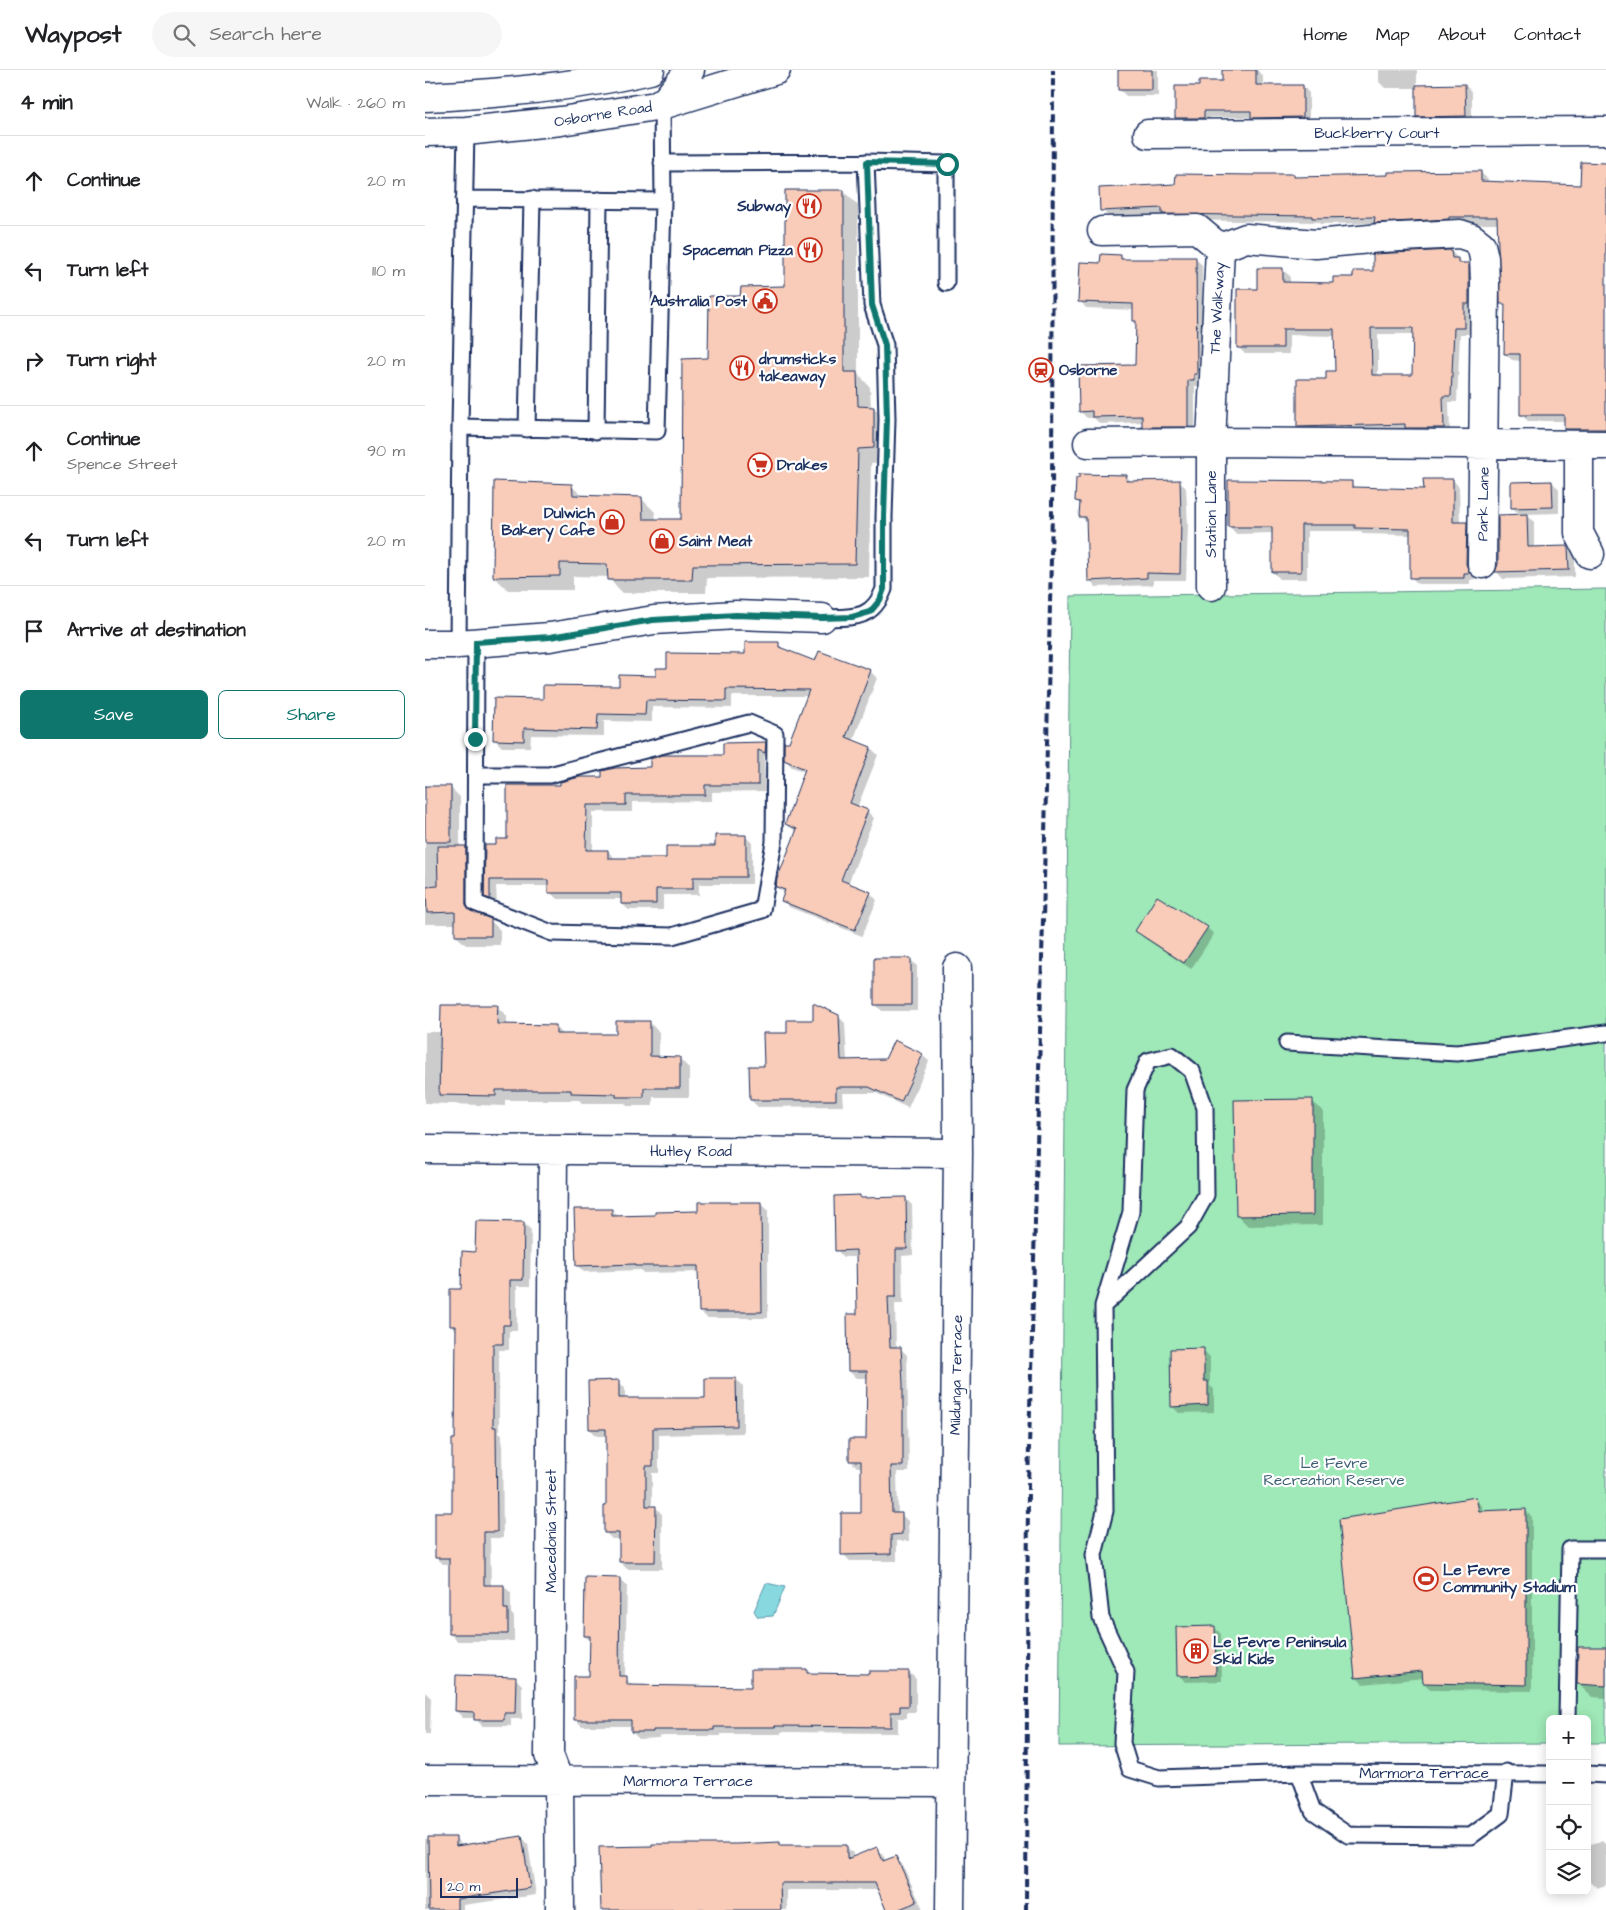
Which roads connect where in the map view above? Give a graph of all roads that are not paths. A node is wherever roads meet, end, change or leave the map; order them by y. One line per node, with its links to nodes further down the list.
1 (650, 70): 4 (street)
2 (690, 70): 6 (street)
3 (776, 70): 6 (street, Osborne Road)
4 (622, 76): 5 (street); 6 (street)
5 (425, 98)
6 (662, 105): 7 (street, Osborne Road); 12 (lane)
7 (466, 131): 9 (street, Osborne Road); 13 (lane)
8 (1606, 131): 10 (street, Buckberry Court)
9 (425, 132)
10 (1148, 134)
11 (867, 162): 12 (lane); 19 (lane); 31 (lane)
12 (663, 163): 16 (lane)
13 (464, 199): 14 (lane); 20 (lane)
14 (532, 199): 15 (lane); 21 (lane)
15 (599, 200): 16 (lane); 22 (lane)
16 (663, 201): 22 (lane)
17 (1102, 231): 18 (street)
18 (1220, 248): 23 (street, The Walkway); 25 (street, The Walkway)
19 (946, 283)
20 (460, 427): 21 (lane); 32 (lane)
21 (527, 429): 22 (lane)
22 (596, 431)
23 (1211, 442): 24 (street); 25 (street); 30 (street, Station Lane)
24 (1088, 443)
25 (1485, 445): 26 (street); 29 (street, Park Lane)
26 (1579, 445): 27 (street); 28 (street)
27 (1606, 445)
28 (1590, 554)
29 (1482, 564)
30 (1211, 586)
31 (822, 618): 32 (street)
32 (467, 643): 33 (street); 34 (lane)
33 (425, 644)
34 (476, 776): 34 (lane)
35 (957, 968): 40 (street, Mildunga Terrace)
36 (1606, 1033): 37 (lane)
37 (1287, 1043)
38 (425, 1149): 39 (street, Hutley Road)
39 (553, 1150): 40 (street, Hutley Road); 50 (street, Macedonia Street)
40 (958, 1153): 51 (street, Mildunga Terrace)
41 (1103, 1306): 41 (lane); 45 (lane, Marmora Terrace)
42 (1606, 1549): 43 (lane)
43 (1567, 1715)
44 (1506, 1772): 45 (lane, Marmora Terrace); 45 (lane); 46 (lane, Marmora Terrace)
45 (1299, 1773)
46 (1546, 1774)
47 (1591, 1774): 48 (lane)
48 (1606, 1775)
49 (425, 1780): 50 (street, Marmora Terrace)
50 (559, 1781): 51 (street, Marmora Terrace); 52 (street, Macedonia Street)
51 (951, 1782): 53 (street, Mildunga Terrace)
52 (560, 1910)
53 (950, 1910)

